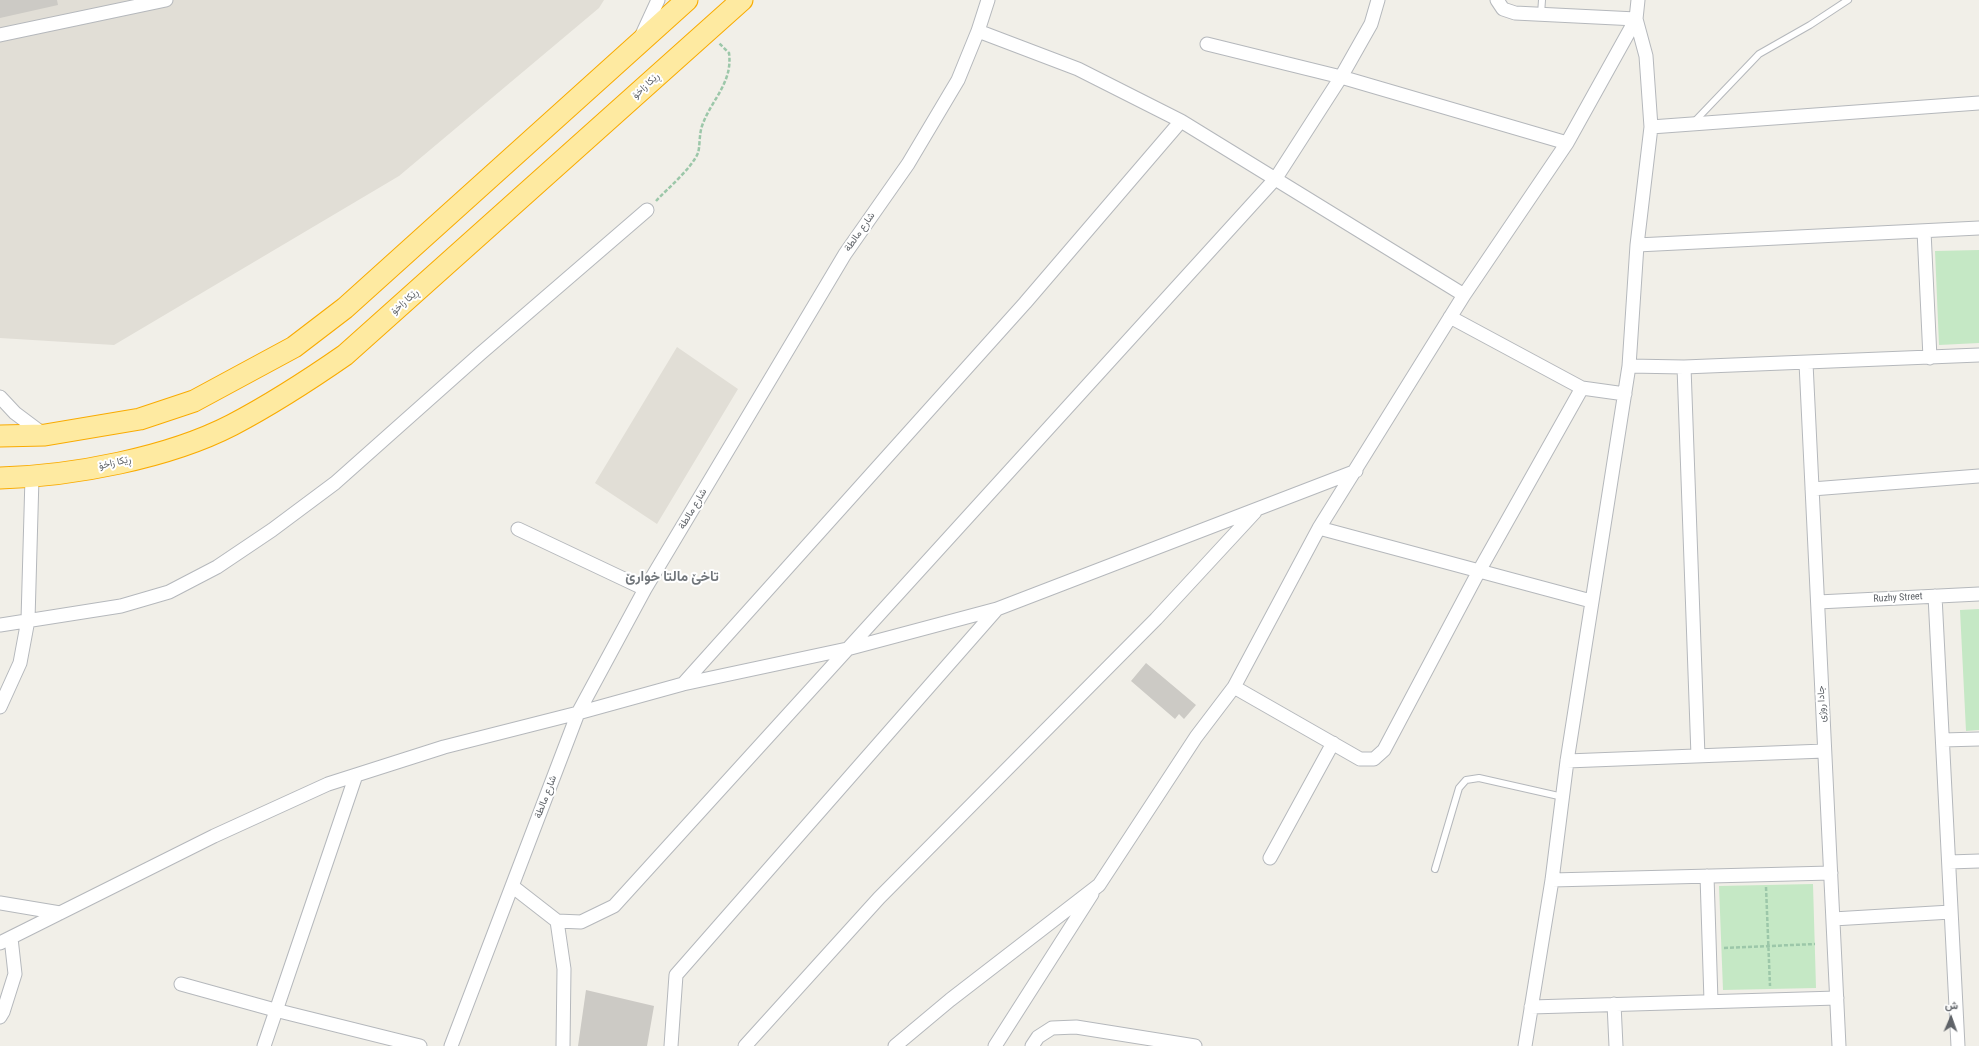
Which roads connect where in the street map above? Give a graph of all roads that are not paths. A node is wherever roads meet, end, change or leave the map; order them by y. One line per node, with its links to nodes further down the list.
1 (166, 0): 14 (street)
2 (658, 0): 15 (street)
3 (687, 0): 15 (highway)
4 (742, 0): 42 (highway, ڕێکا زاخۆ)
5 (988, 0): 13 (street, شارع مالطة)
6 (1378, 0): 17 (street)
7 (1497, 0): 11 (street)
8 (1542, 0): 11 (lane)
9 (1638, 0): 12 (street)
10 (1848, 0): 20 (lane)
11 (1541, 14): 12 (street)
12 (1636, 19): 21 (street); 22 (street)
13 (978, 30): 19 (street); 49 (street, شارع مالطة)
14 (0, 35)
15 (638, 44): 38 (highway)
16 (1207, 44): 17 (street)
17 (1341, 78): 22 (street); 23 (street)
18 (1979, 103): 20 (street)
19 (1181, 121): 23 (street); 58 (street)
20 (1693, 124): 21 (street)
21 (1651, 126): 27 (street)
22 (1567, 143): 28 (street)
23 (1276, 178): 28 (street); 57 (street)
24 (647, 210): 55 (street)
25 (1979, 228): 26 (street)
26 (1924, 231): 27 (street); 31 (street)
27 (1637, 245): 33 (street)
28 (1464, 295): 29 (street)
29 (1450, 317): 35 (street); 40 (street)
30 (1979, 355): 31 (street)
31 (1930, 358): 32 (street)
32 (1806, 363): 34 (street); 44 (street, جادا روژی)
33 (1629, 366): 34 (street); 36 (street)
34 (1684, 367): 66 (street)
35 (1582, 388): 36 (street); 48 (street)
36 (1625, 394): 52 (street)
37 (0, 397): 38 (street)
38 (45, 435): 39 (highway)
39 (0, 436)
40 (1356, 471): 45 (street); 46 (street)
41 (1979, 476): 44 (street)
42 (32, 477): 43 (highway, ڕێکا زاخۆ); 55 (street)
43 (0, 478)
44 (1812, 488): 53 (street, جادا روژی)
45 (1258, 510): 54 (street); 97 (street)
46 (1319, 528): 48 (street); 59 (street)
47 (518, 530): 49 (street)
48 (1480, 571): 52 (street); 64 (street)
49 (645, 589): 61 (street, شارع مالطة)
50 (1979, 594): 51 (street, Ruzhy Street)
51 (1935, 596): 53 (street, Ruzhy Street); 63 (street)
52 (1591, 601): 67 (street)
53 (1818, 602): 65 (street, جادا روژی)
54 (997, 609): 57 (street); 96 (street)
55 (28, 620): 56 (street); 60 (street)
56 (0, 624)
57 (847, 649): 58 (street); 83 (street)
58 (683, 684): 61 (street)
59 (1234, 687): 64 (street); 78 (street)
60 (0, 707)
61 (578, 714): 68 (street); 77 (street, شارع مالطة)
62 (1979, 739): 63 (street)
63 (1942, 740): 72 (street)
64 (1333, 743): 70 (street)
65 (1824, 751): 66 (street); 74 (street, جادا روژی)
66 (1698, 756): 67 (street)
67 (1567, 761): 69 (street)
68 (356, 775): 81 (street); 90 (street)
69 (1563, 797): 73 (lane); 76 (street)
70 (1270, 858)
71 (1979, 861): 72 (street)
72 (1949, 862): 80 (street)
73 (1435, 869)
74 (1831, 873): 75 (street); 82 (street, جادا روژی)
75 (1707, 876): 76 (street); 87 (street)
76 (1552, 880): 89 (street)
77 (512, 886): 83 (street); 94 (street, شارع مالطة)
78 (1098, 886): 98 (street); 99 (street)
79 (0, 903): 81 (street)
80 (1951, 912): 82 (street); 105 (street)
81 (60, 913): 84 (street)
82 (1833, 919): 86 (street, جادا روژی)
83 (557, 921): 95 (street)
84 (5, 940): 91 (street)
85 (181, 984): 90 (street)
86 (1836, 998): 87 (street); 104 (street, جادا روژی)
87 (1711, 1001): 88 (street)
88 (1614, 1004): 89 (street); 103 (street)
89 (1531, 1006): 102 (street)
90 (275, 1010): 92 (street); 93 (street)
91 (0, 1018)
92 (264, 1046)
93 (420, 1046)
94 (452, 1046)
95 (563, 1046)
96 (671, 1046)
97 (745, 1046)
98 (895, 1046)
99 (995, 1046)
100 (1032, 1046): 101 (street)
101 (1195, 1046)
102 (1525, 1046)
103 (1616, 1046)
104 (1839, 1046)
105 (1958, 1046)

